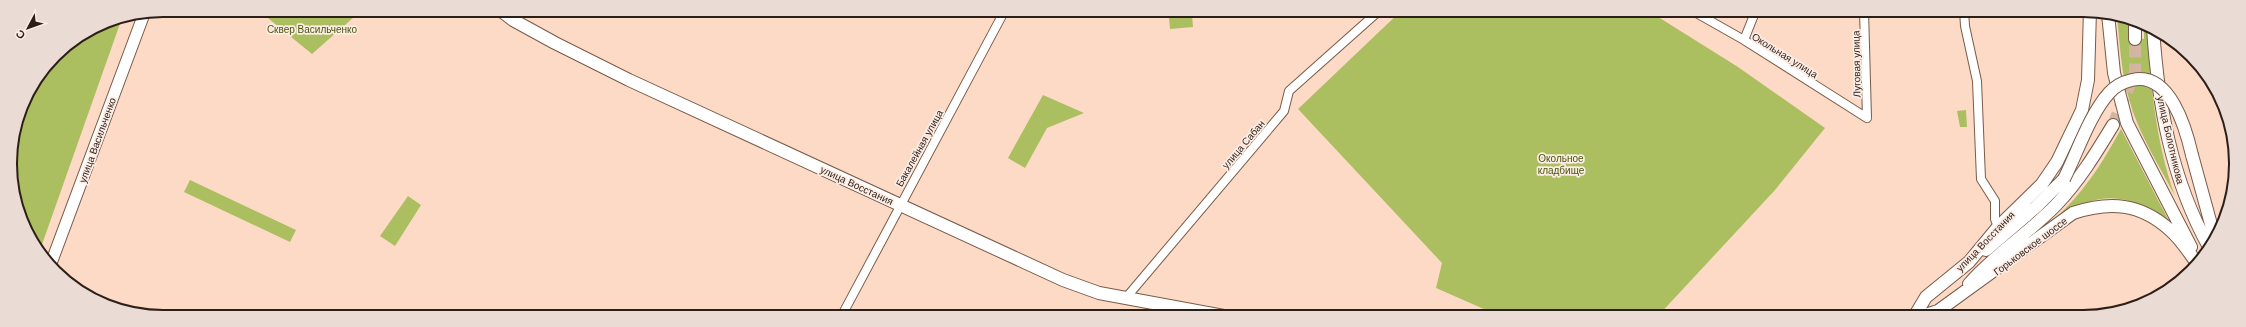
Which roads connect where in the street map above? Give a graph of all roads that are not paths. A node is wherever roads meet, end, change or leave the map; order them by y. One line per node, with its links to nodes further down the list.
1 (509, 17): 17 (main road, улица Восстания)
2 (1001, 17): 17 (street, Бакалейная улица)
3 (1372, 17): 26 (street, улица Сабан)
4 (1704, 17): 14 (street, Окольная улица)
5 (1753, 17): 14 (street)
6 (1864, 17): 15 (street, Луговая улица)
7 (1964, 17): 18 (street)
8 (2090, 17): 18 (main road, улица Восстания)
9 (142, 18): 23 (main road, улица Васильченко)
10 (2109, 19): 21 (main road)
11 (2135, 27): 13 (main road)
12 (2154, 36): 20 (main road, улица Болотникова)
13 (2135, 39)
14 (1744, 40): 15 (street, Окольная улица)
15 (1867, 118)
16 (2113, 125): 25 (main road)
17 (900, 204): 26 (main road, улица Восстания); 27 (street, Бакалейная улица)
18 (1998, 227): 24 (main road, улица Восстания)
19 (2213, 230): 24 (main road, bridge)
20 (2206, 242)
21 (2195, 257)
22 (2195, 258): 25 (main road, Горьковское шоссе)
23 (52, 259)
24 (1969, 262): 29 (main road, улица Восстания)
25 (1962, 292): 30 (main road)
26 (1125, 299): 28 (main road, улица Восстания)
27 (845, 310)
28 (1189, 310)
29 (1918, 310)
30 (1939, 310)

